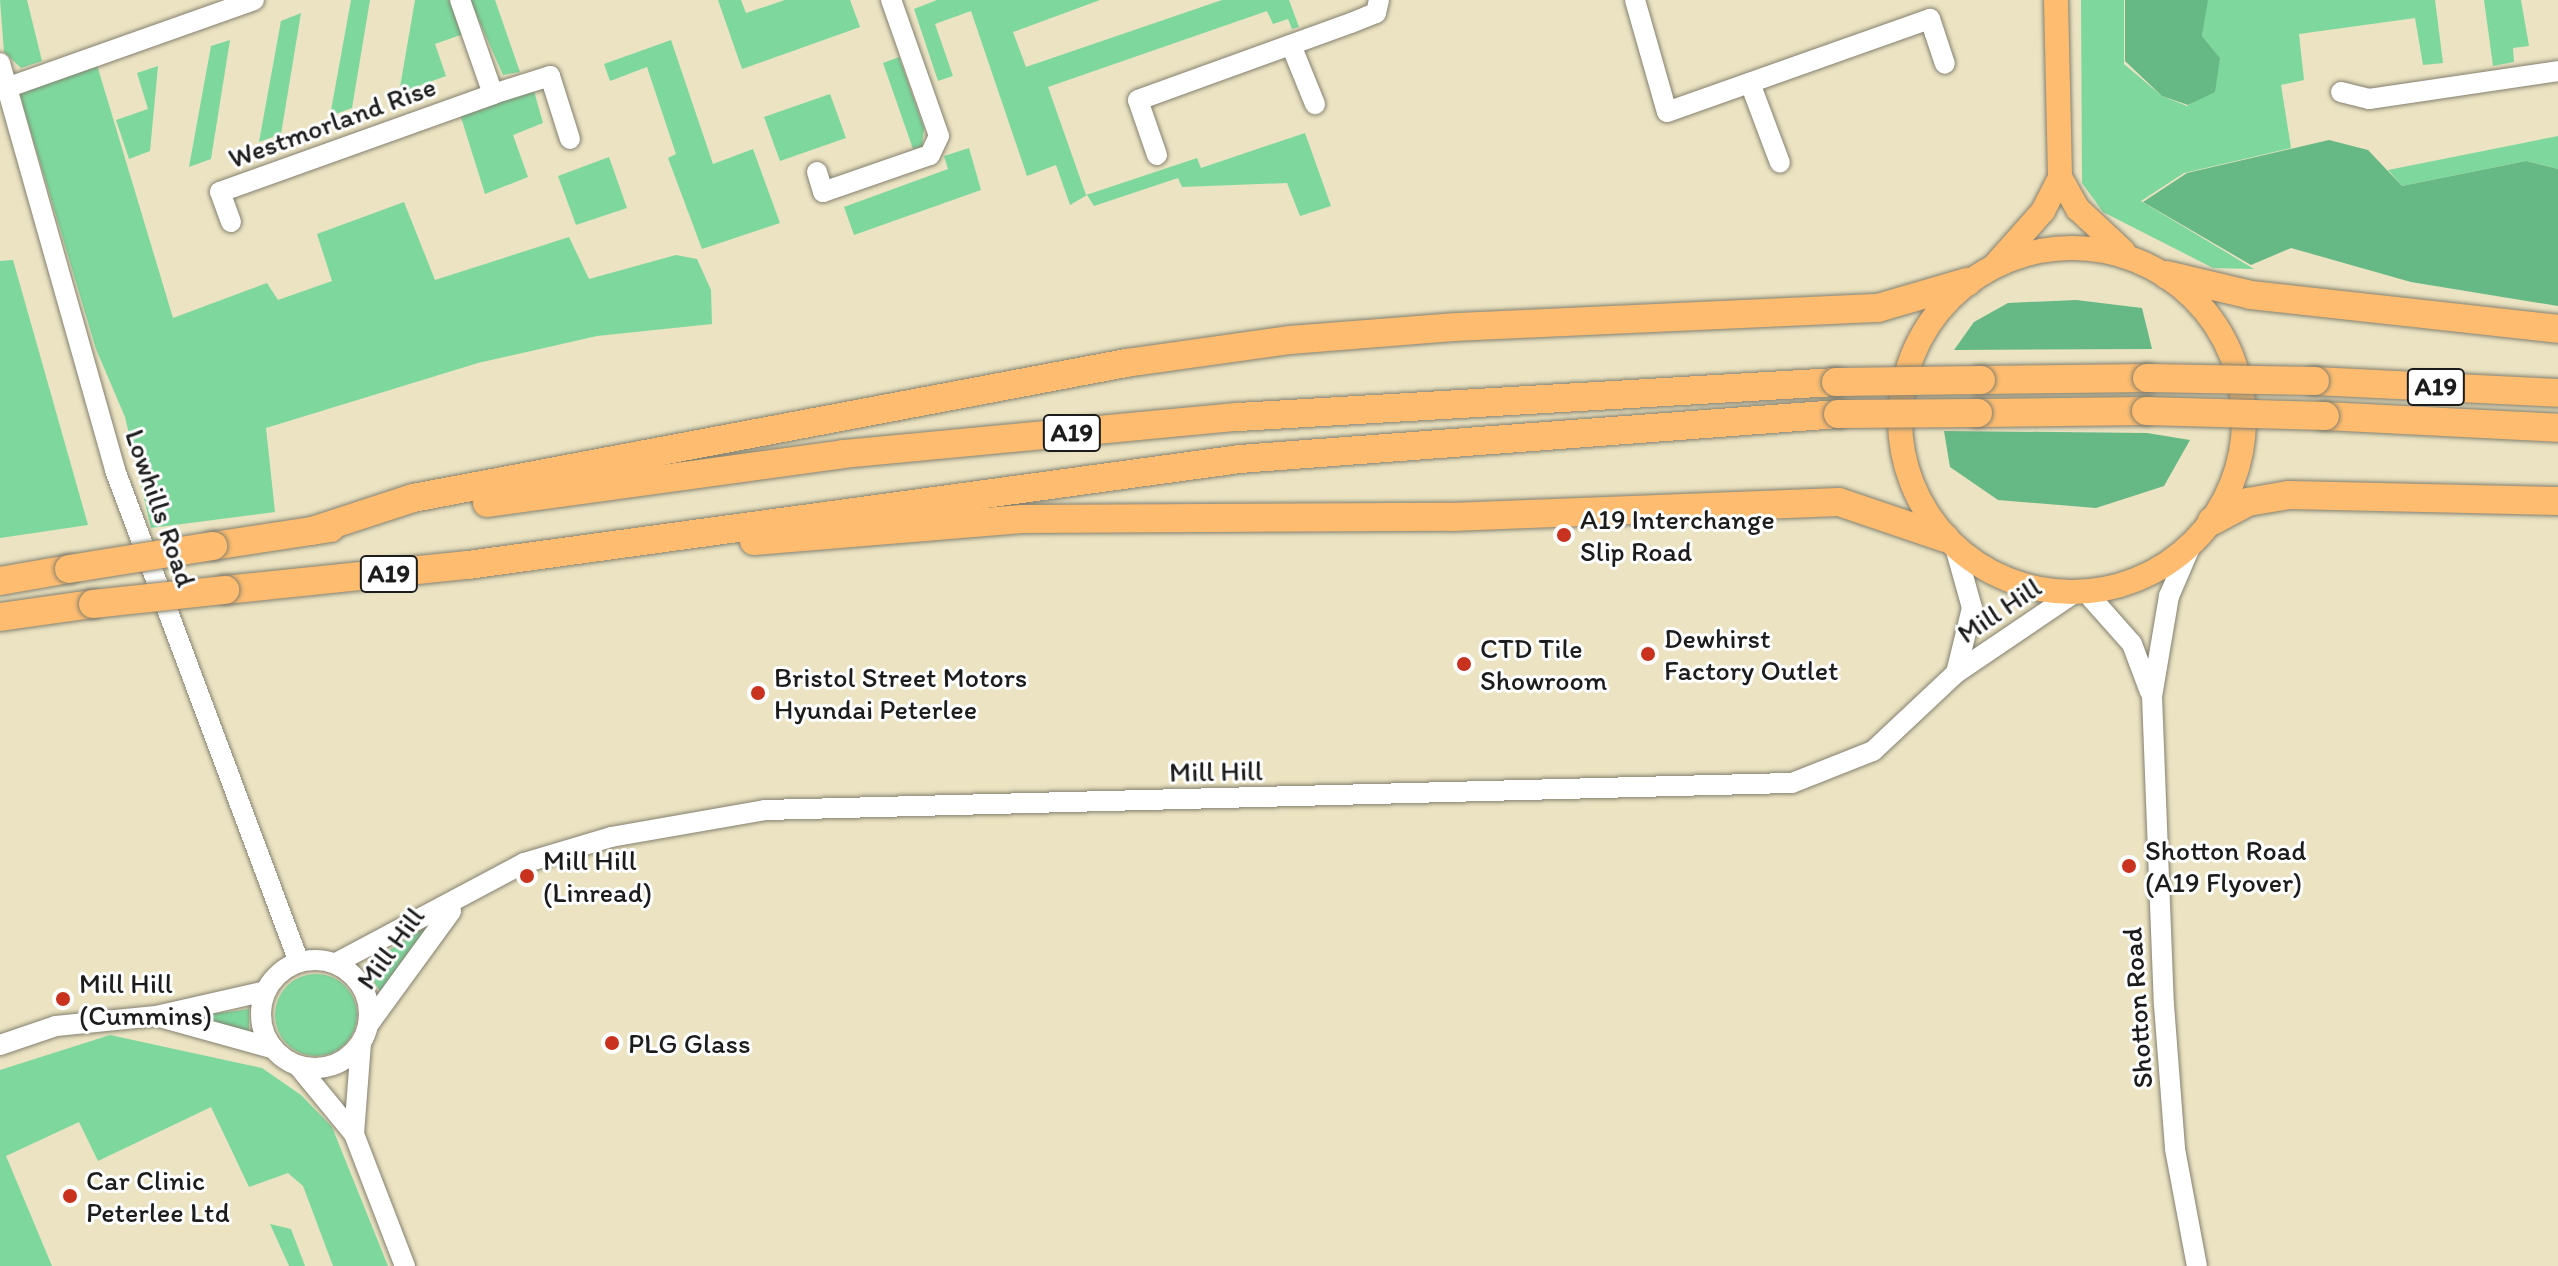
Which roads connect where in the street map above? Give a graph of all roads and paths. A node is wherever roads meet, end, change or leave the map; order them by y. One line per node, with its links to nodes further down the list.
1 (254, 0): 12 (street)
2 (460, 0): 14 (street)
3 (891, 0): 19 (street)
4 (1379, 0): 7 (street)
5 (1635, 0): 11 (street)
6 (2056, 0): 20 (main road)
7 (1291, 45): 15 (street); 17 (street)
8 (0, 63): 12 (street, Lowhills Road)
9 (1945, 64): 11 (street)
10 (2558, 71): 13 (street)
11 (1750, 83): 18 (street)
12 (6, 88): 41 (street, Lowhills Road)
13 (2341, 92)
14 (493, 94): 16 (street, Westmorland Rise); 21 (street, Westmorland Rise)
15 (1315, 104)
16 (570, 139)
17 (1157, 155)
18 (1780, 163)
19 (817, 172)
20 (2060, 177): 22 (main road); 23 (main road)
21 (231, 222)
22 (2131, 257): 23 (main road); 24 (main road)
23 (1996, 264): 25 (main road)
24 (2167, 275): 26 (highway); 30 (main road)
25 (1967, 282): 31 (highway); 32 (main road)
26 (2558, 329)
27 (2558, 393): 31 (highway, A19, bridge)
28 (2558, 428): 34 (highway, A19, bridge)
29 (2558, 501): 30 (highway)
30 (2212, 521): 33 (main road)
31 (312, 531): 35 (highway, A19, bridge)
32 (1950, 542): 34 (highway); 36 (main road); 38 (street, Mill Hill)
33 (2191, 545): 36 (main road); 39 (street, Shotton Road)
34 (552, 552): 37 (highway, A19, bridge)
35 (0, 581)
36 (2080, 592): 38 (street, Mill Hill); 39 (street, Shotton Road)
37 (0, 617)
38 (1956, 673): 40 (street, Mill Hill)
39 (2152, 696): 51 (street, Shotton Road)
40 (456, 904): 42 (street, Mill Hill); 45 (street, Mill Hill)
41 (299, 962): 42 (street); 43 (street)
42 (336, 963): 45 (street)
43 (266, 991): 44 (street); 47 (street)
44 (156, 1016): 46 (street); 47 (street)
45 (365, 1034): 48 (street); 49 (street)
46 (0, 1045)
47 (272, 1048): 48 (street)
48 (299, 1067): 49 (street)
49 (354, 1134): 50 (street)
50 (405, 1266)
51 (2197, 1266)

